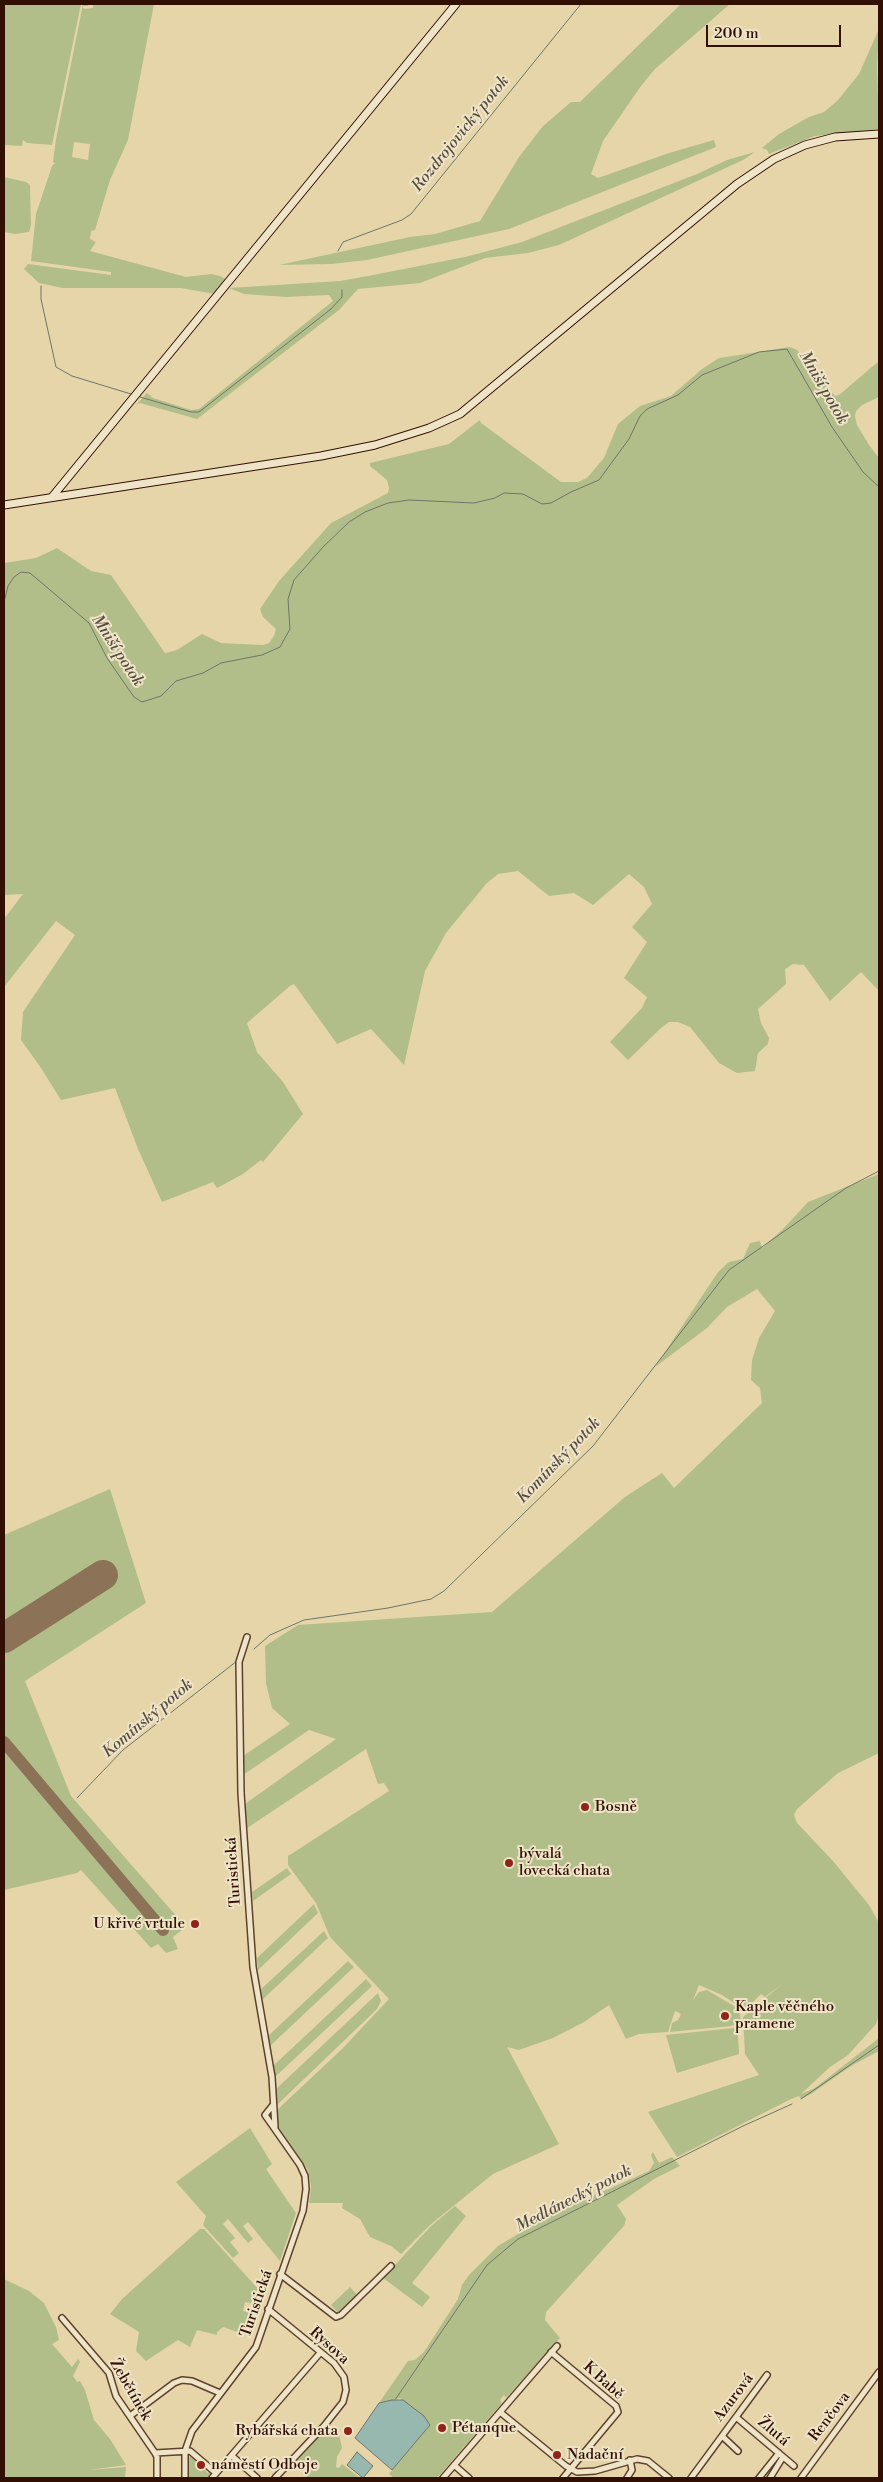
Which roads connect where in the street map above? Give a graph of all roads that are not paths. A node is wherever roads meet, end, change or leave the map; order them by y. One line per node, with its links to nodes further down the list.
1 (456, 4): 3 (street)
2 (879, 134): 3 (street)
3 (52, 497): 4 (street)
4 (4, 505)
5 (247, 1637): 6 (street, Turistická)
6 (273, 2105): 7 (street, Turistická); 7 (street, Turistická)
7 (274, 2127): 9 (street, Turistická)
8 (391, 2266): 9 (street)
9 (280, 2274): 10 (street, Turistická)
10 (268, 2309): 14 (street, Rysova); 17 (street, Turistická)
11 (62, 2318): 19 (street, Žebětínek)
12 (557, 2346): 13 (street)
13 (551, 2352): 18 (street); 30 (street, K Babě)
14 (320, 2353): 26 (street); 36 (street, Rysova)
15 (879, 2372): 45 (street, Renčova)
16 (767, 2376): 20 (street, Azurová)
17 (220, 2393): 19 (street); 23 (street, Turistická)
18 (500, 2412): 28 (street); 30 (street)
19 (130, 2416): 24 (street, Žebětínek)
20 (736, 2417): 21 (street, Azurová); 25 (street, Žlutá)
21 (722, 2436): 22 (street, Azurová); 42 (street, Azurová)
22 (738, 2450)
23 (185, 2451): 24 (street); 31 (street); 33 (street, Turistická)
24 (155, 2453): 32 (street, Žebětínek)
25 (781, 2455): 29 (street, Žlutá); 43 (street); 44 (street)
26 (232, 2456): 31 (street); 35 (street)
27 (630, 2460): 30 (street); 40 (street); 41 (street)
28 (454, 2465): 37 (street); 38 (street)
29 (794, 2466)
30 (571, 2470): 39 (street, K Babě)
31 (216, 2473): 34 (street)
32 (157, 2478)
33 (185, 2478)
34 (212, 2478)
35 (257, 2478)
36 (276, 2478)
37 (443, 2478)
38 (469, 2478)
39 (563, 2478)
40 (627, 2478)
41 (669, 2478)
42 (691, 2478)
43 (759, 2478)
44 (770, 2478)
45 (801, 2478)

